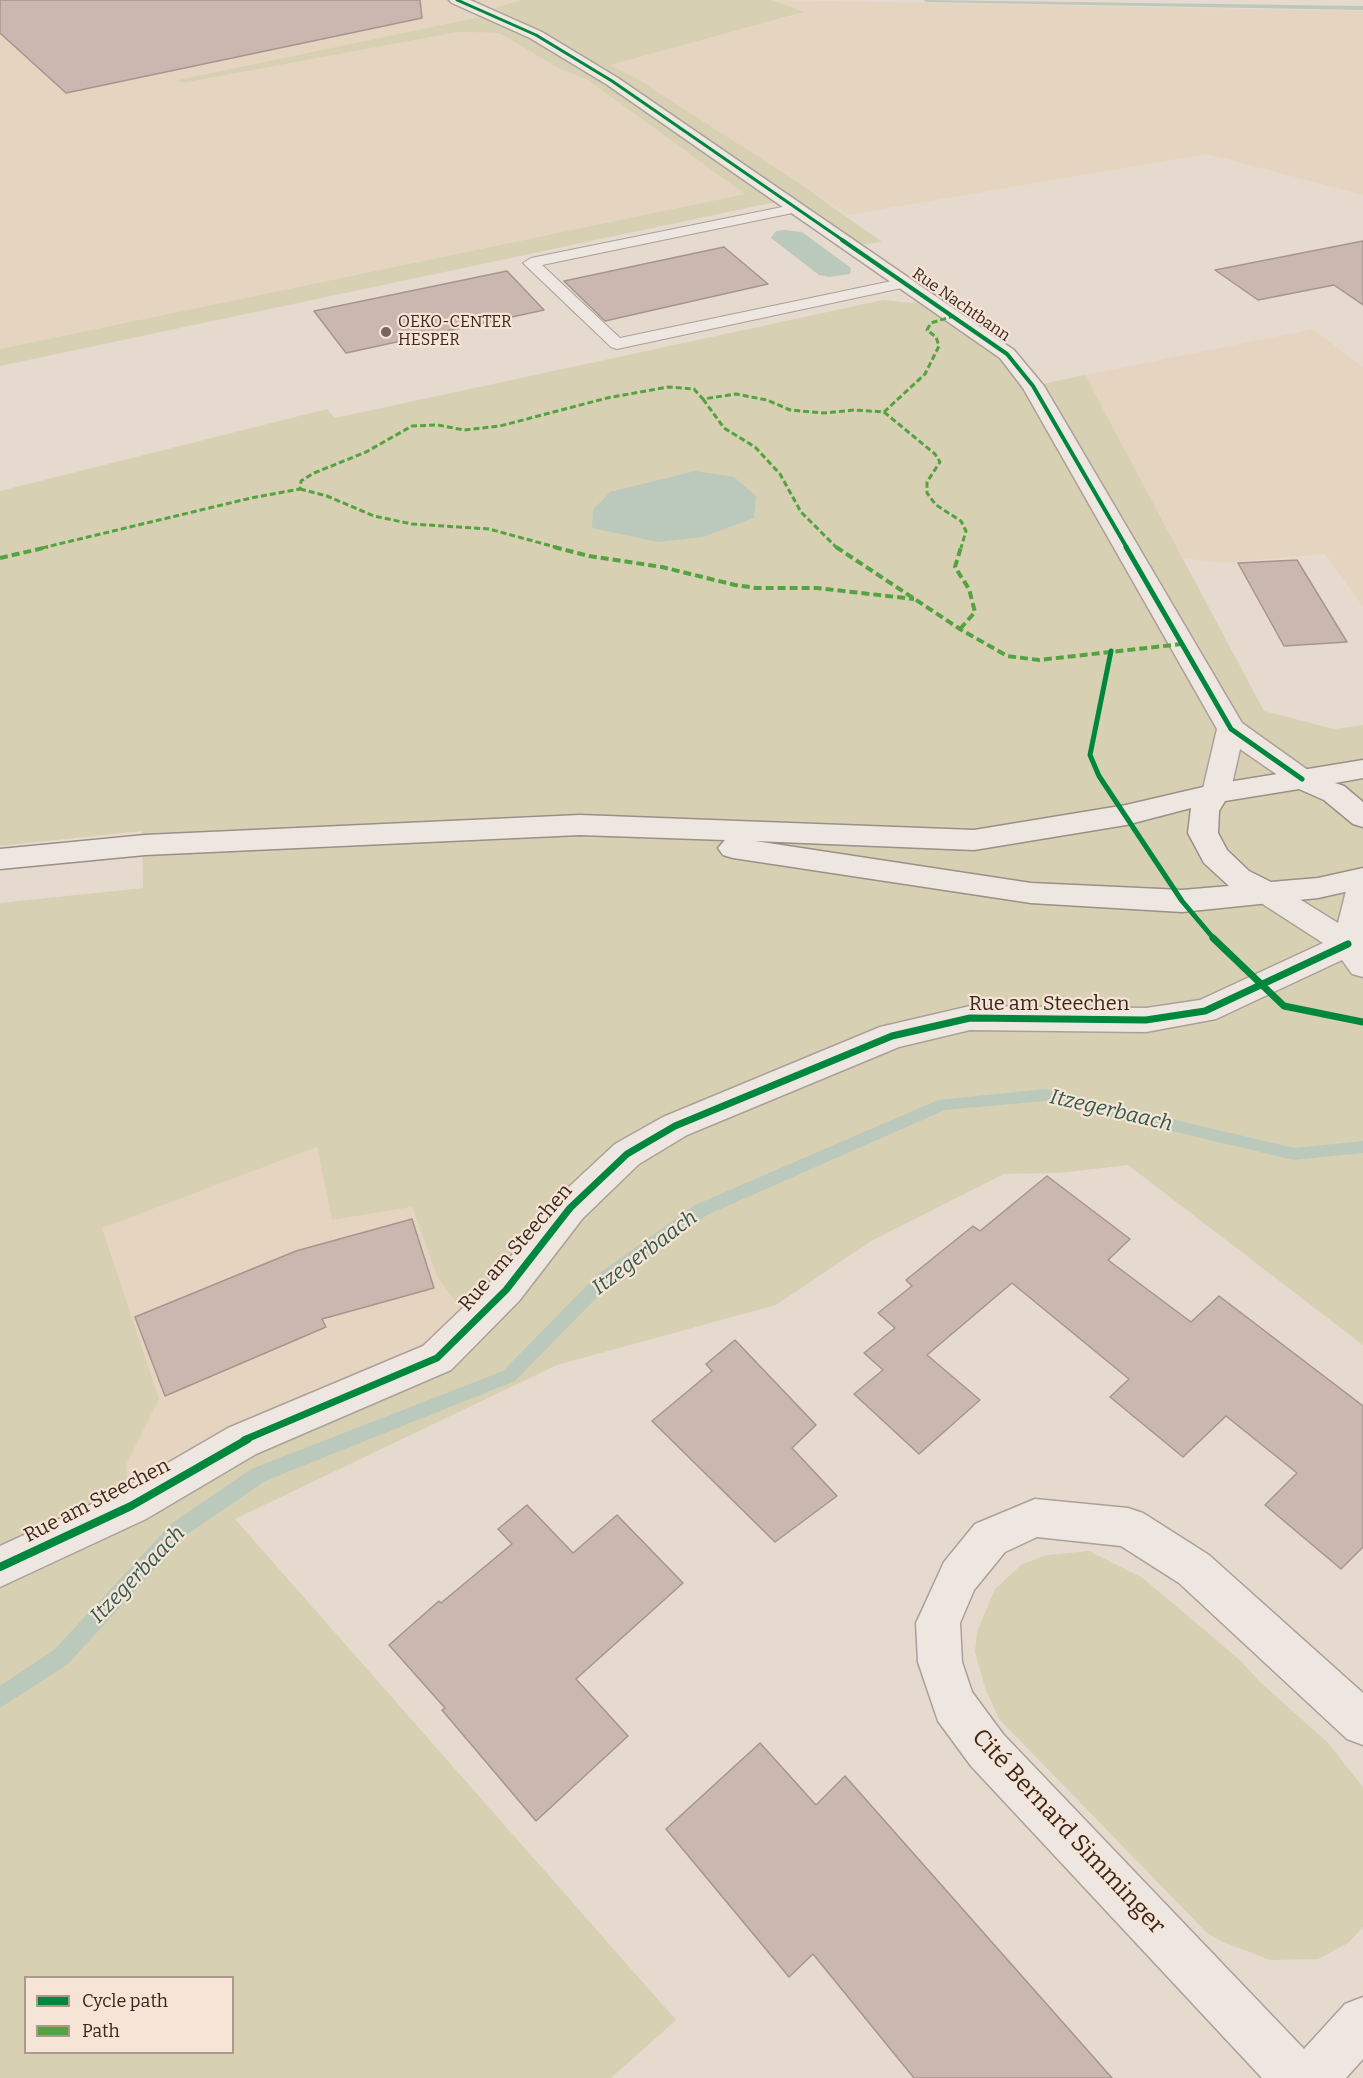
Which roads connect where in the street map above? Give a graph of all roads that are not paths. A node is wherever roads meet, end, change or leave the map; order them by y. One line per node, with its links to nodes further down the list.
1 (457, 0): 2 (street, Rue Nachtbann)
2 (797, 208): 3 (street, Rue Nachtbann); 3 (lane)
3 (906, 283): 4 (street, Rue Nachtbann)
4 (1231, 729): 6 (street, Rue Nachtbann); 7 (street)
5 (1363, 769): 6 (street)
6 (1302, 779): 7 (street); 8 (street, Rue Nachtbann)
7 (1216, 793): 9 (street); 13 (street)
8 (1363, 817)
9 (580, 825): 10 (street); 13 (street)
10 (0, 859)
11 (1363, 878): 13 (street)
12 (1363, 883): 14 (street)
13 (1269, 894): 14 (street)
14 (1355, 955): 15 (street, Rue am Steechen)
15 (0, 1567)
16 (1363, 1723): 18 (street, Cité Bernard Simminger)
17 (1363, 2022): 19 (street)
18 (1297, 2078)
19 (1312, 2078)

